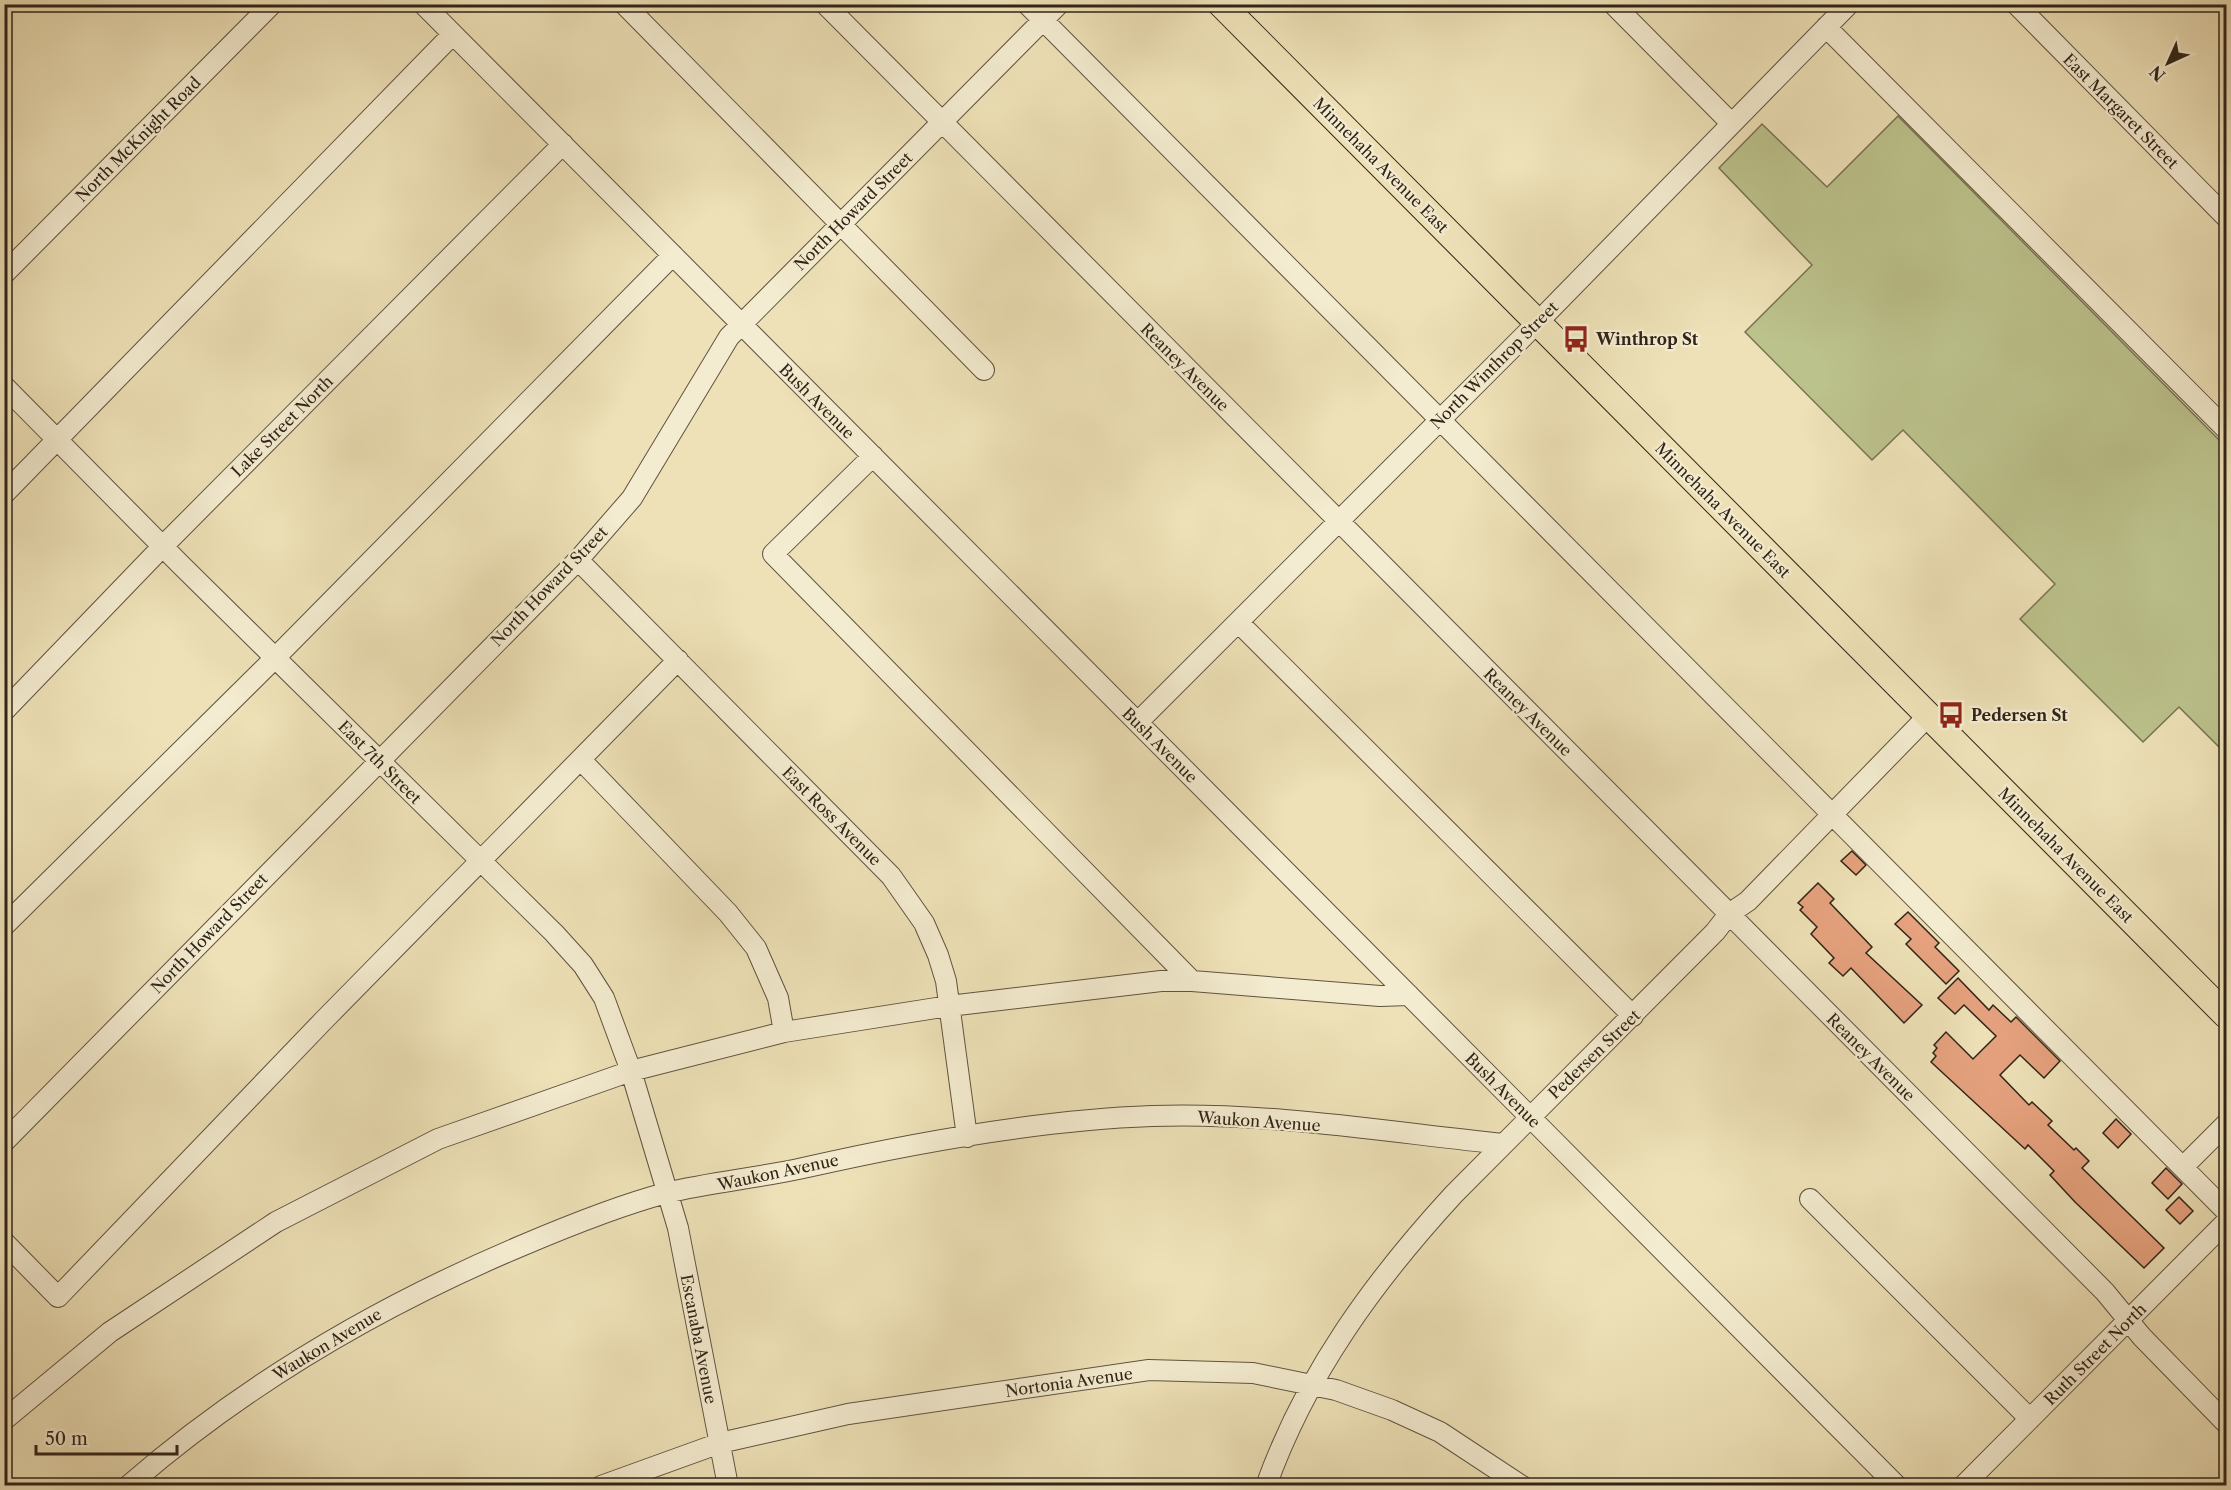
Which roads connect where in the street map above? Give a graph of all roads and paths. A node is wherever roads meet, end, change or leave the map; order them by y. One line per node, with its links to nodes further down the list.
1 (272, 4): 20 (street, North McKnight Road)
2 (423, 4): 13 (street, Bush Avenue)
3 (624, 4): 18 (street)
4 (825, 4): 14 (street, Reaney Avenue)
5 (1027, 4): 11 (street)
6 (1059, 4): 11 (street, North Howard Street)
7 (1221, 4): 22 (main road, Minnehaha Avenue East)
8 (1613, 4): 15 (street)
9 (1848, 4): 12 (street, North Winthrop Street)
10 (2016, 4): 17 (street, East Margaret Street)
11 (1043, 21): 14 (street, North Howard Street); 25 (street)
12 (1826, 27): 15 (street, North Winthrop Street); 26 (street)
13 (453, 34): 16 (street, Bush Avenue); 27 (street)
14 (943, 122): 18 (street, North Howard Street); 30 (street, Reaney Avenue)
15 (1731, 123): 22 (street, North Winthrop Street)
16 (563, 144): 19 (street, Bush Avenue); 31 (street, Lake Street North)
17 (2226, 217)
18 (840, 224): 21 (street, North Howard Street); 23 (street)
19 (673, 255): 21 (street, Bush Avenue); 34 (street)
20 (4, 274)
21 (741, 323): 28 (street, Bush Avenue); 32 (street, North Howard Street)
22 (1537, 323): 25 (street, North Winthrop Street); 37 (main road, Minnehaha Avenue East)
23 (984, 370)
24 (4, 386): 27 (street, East 7th Street)
25 (1439, 420): 30 (street, North Winthrop Street); 41 (street)
26 (2226, 429)
27 (59, 440): 29 (street); 31 (street, East 7th Street)
28 (873, 456): 38 (street, Bush Avenue); 45 (street)
29 (4, 494)
30 (1338, 521): 33 (street, North Winthrop Street); 43 (street, Reaney Avenue)
31 (163, 546): 34 (street, East 7th Street); 36 (street, Lake Street North)
32 (578, 560): 35 (street, East Ross Avenue); 39 (street, North Howard Street)
33 (1238, 622): 38 (street, North Winthrop Street); 49 (street)
34 (276, 657): 39 (street, East 7th Street); 44 (street)
35 (678, 660): 40 (street); 47 (street, East Ross Avenue)
36 (4, 711)
37 (1928, 716): 41 (street, Pedersen Street); 48 (main road, Minnehaha Avenue East)
38 (1138, 723): 46 (street, Bush Avenue)
39 (379, 760): 42 (street, East 7th Street); 55 (street, North Howard Street)
40 (581, 760): 42 (street); 50 (street)
41 (1833, 815): 43 (street, Pedersen Street); 57 (street)
42 (479, 861): 51 (street, East 7th Street); 62 (street)
43 (1729, 914): 49 (street, Pedersen Street); 63 (street, Reaney Avenue)
44 (4, 926)
45 (1192, 981): 46 (street); 47 (street)
46 (1409, 995): 52 (street, Bush Avenue)
47 (949, 1006): 50 (street); 54 (street, East Ross Avenue)
48 (2226, 1015)
49 (1633, 1016): 52 (street, Pedersen Street)
50 (784, 1032): 51 (street)
51 (632, 1071): 58 (street, East 7th Street); 66 (street)
52 (1530, 1117): 56 (street, Pedersen Street); 74 (street, Bush Avenue)
53 (2226, 1124): 57 (street)
54 (968, 1137): 56 (street, Waukon Avenue); 58 (street, Waukon Avenue)
55 (4, 1142)
56 (1503, 1144): 64 (street, Pedersen Street)
57 (2183, 1167): 60 (street)
58 (668, 1193): 68 (street, Escanaba Avenue); 69 (street, Waukon Avenue)
59 (1810, 1199): 65 (street)
60 (2226, 1211)
61 (2226, 1222): 63 (street, Ruth Street North)
62 (4, 1242)
63 (2127, 1321): 65 (street, Ruth Street North); 67 (street, Reaney Avenue)
64 (1312, 1384): 68 (street, Nortonia Avenue); 72 (street, Pedersen Street); 73 (street, Nortonia Avenue)
65 (2030, 1419): 75 (street, Ruth Street North)
66 (4, 1420)
67 (2226, 1423)
68 (720, 1443): 70 (street, Nortonia Avenue); 71 (street, Escanaba Avenue)
69 (128, 1485)
70 (601, 1485)
71 (728, 1485)
72 (1266, 1485)
73 (1522, 1485)
74 (1897, 1485)
75 (1963, 1485)

